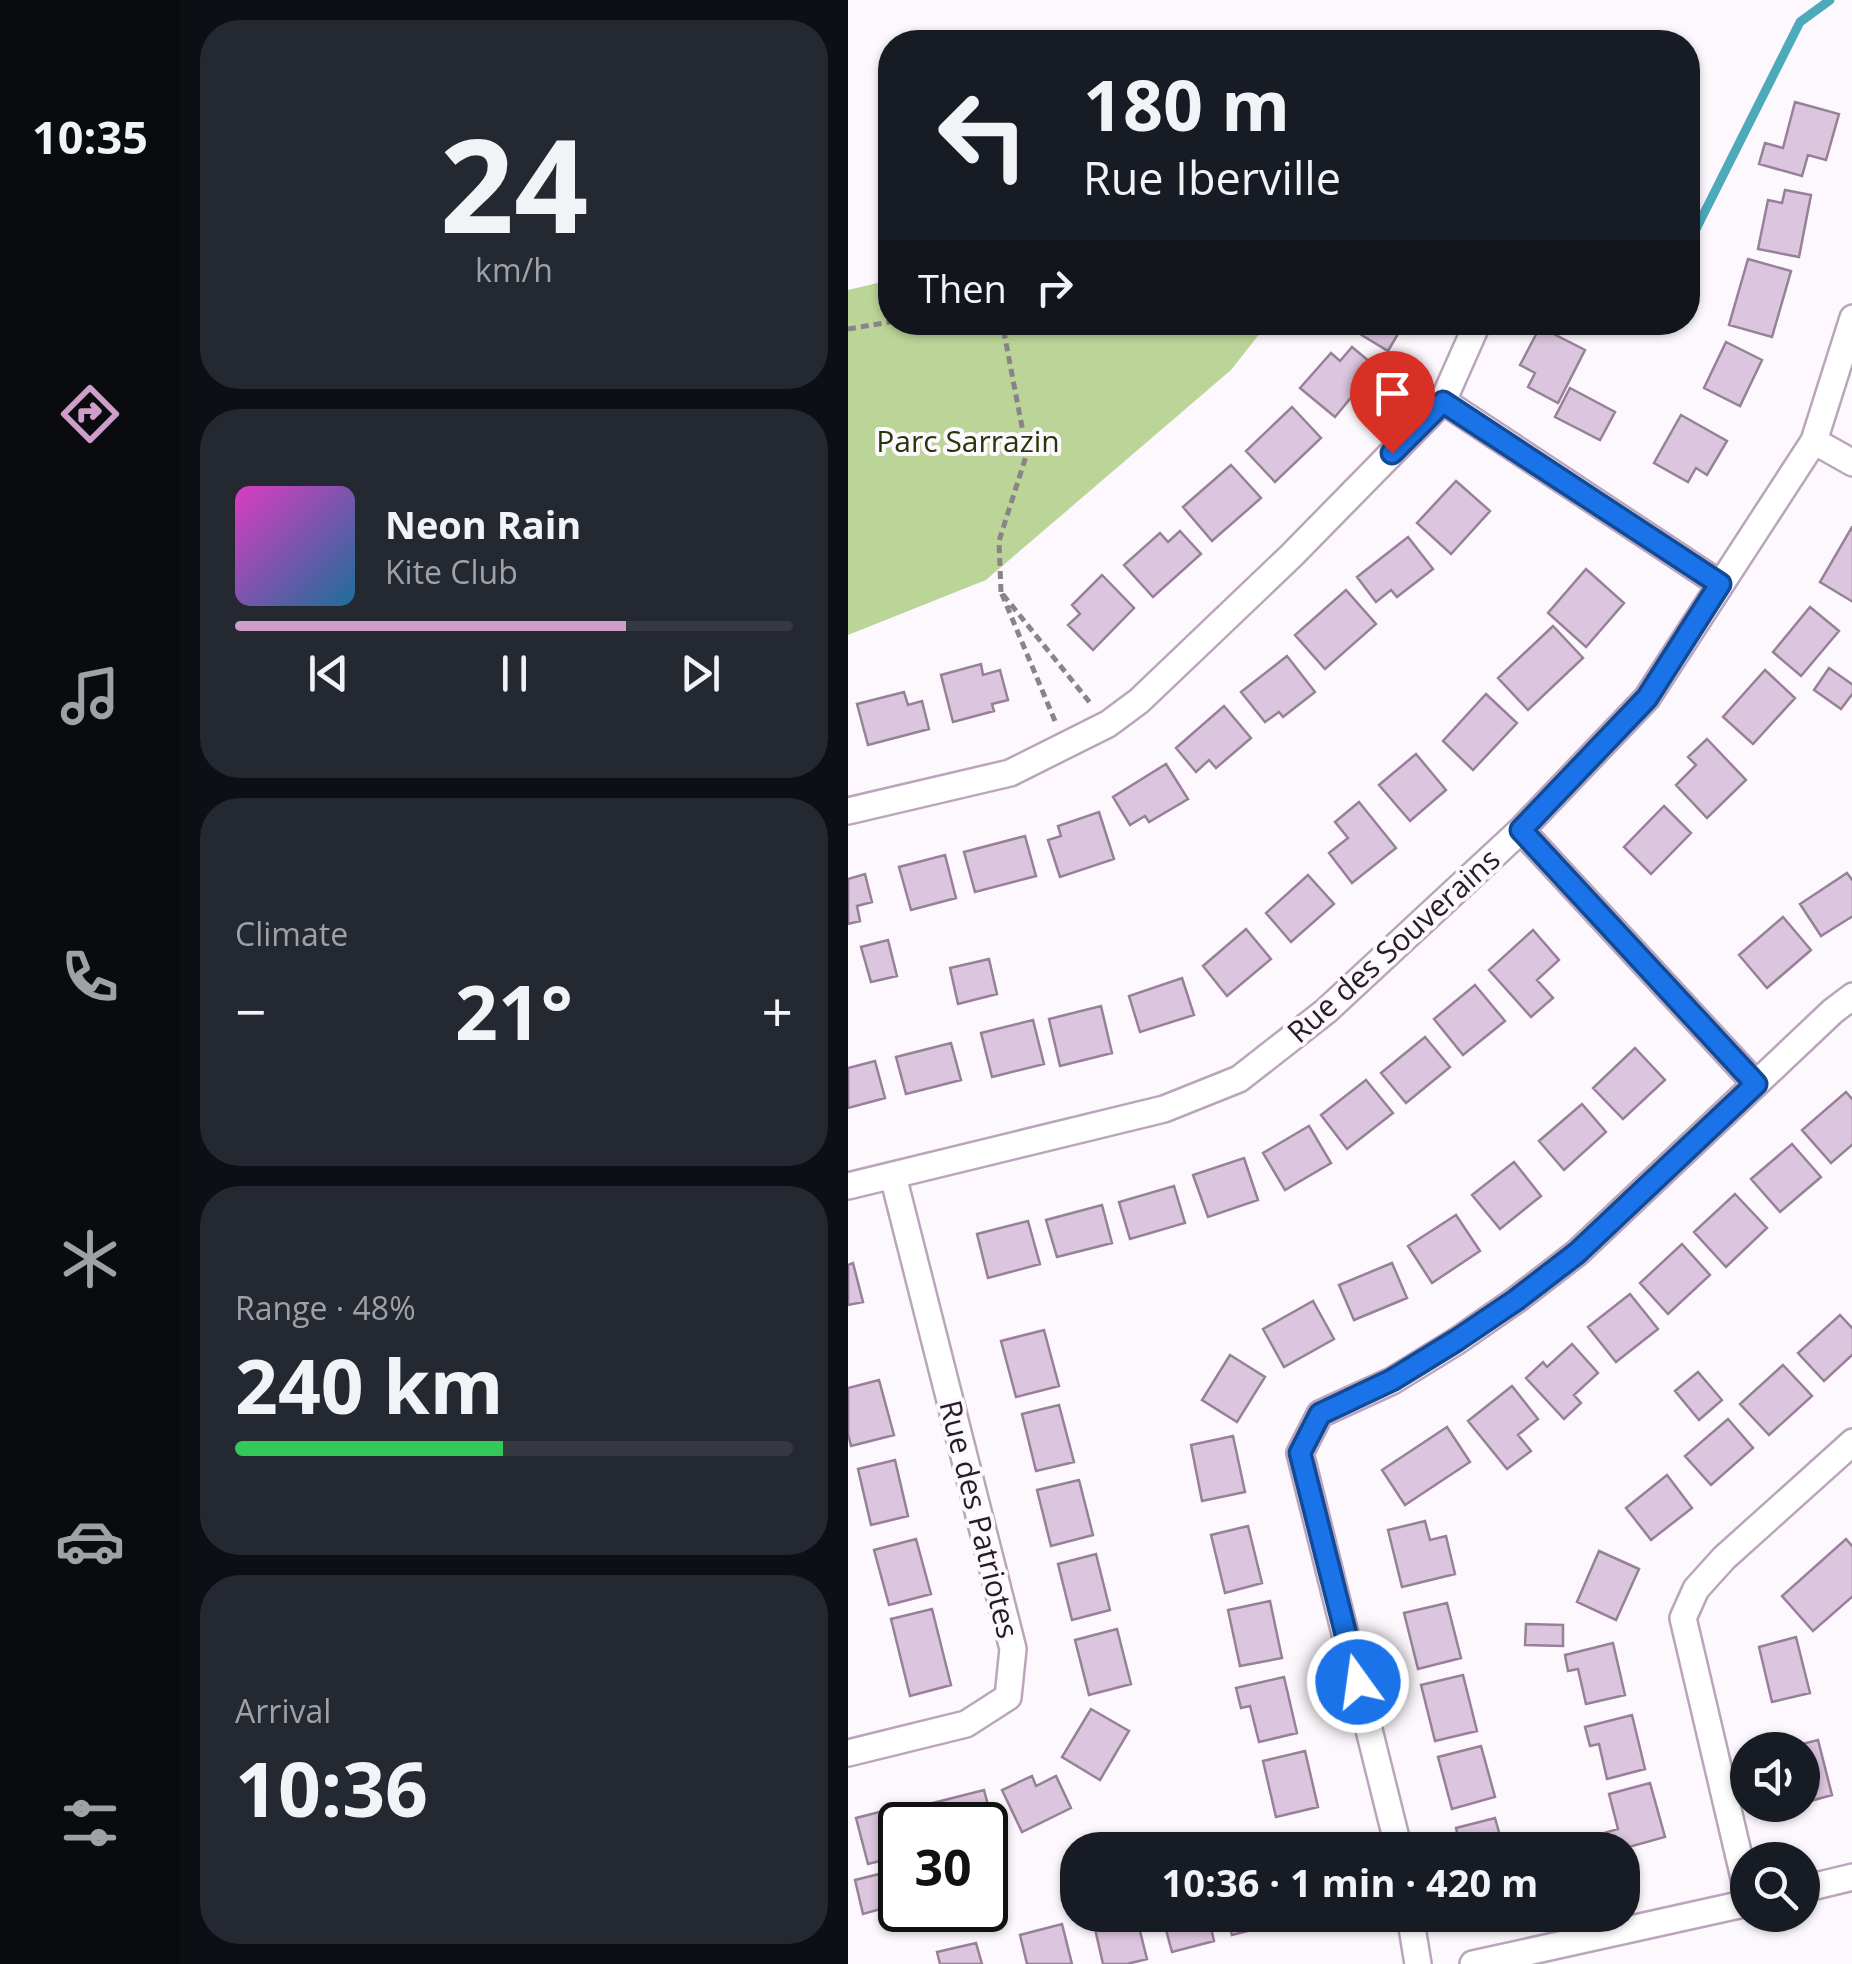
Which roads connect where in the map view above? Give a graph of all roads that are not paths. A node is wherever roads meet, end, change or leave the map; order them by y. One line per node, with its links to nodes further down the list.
1 (1852, 318): 4 (street, Rue des Souverains)
2 (1472, 335): 3 (street)
3 (1443, 402): 6 (street); 7 (street)
4 (1814, 441): 5 (street); 6 (street, Rue des Souverains)
5 (1852, 463)
6 (1720, 584): 8 (street, Rue des Souverains)
7 (848, 811)
8 (1521, 830): 10 (street); 11 (street, Rue des Souverains)
9 (1852, 996): 10 (street)
10 (1756, 1084): 15 (street)
11 (893, 1176): 12 (street, Rue des Souverains); 14 (street, Rue des Patriotes)
12 (848, 1186)
13 (1852, 1442): 16 (street)
14 (848, 1752)
15 (1395, 1832)
16 (1735, 1842)
17 (1852, 1877): 18 (street)
18 (1820, 1885)
19 (1730, 1903): 22 (street)
20 (1413, 1932): 21 (street)
21 (1418, 1964)
22 (1473, 1964)

